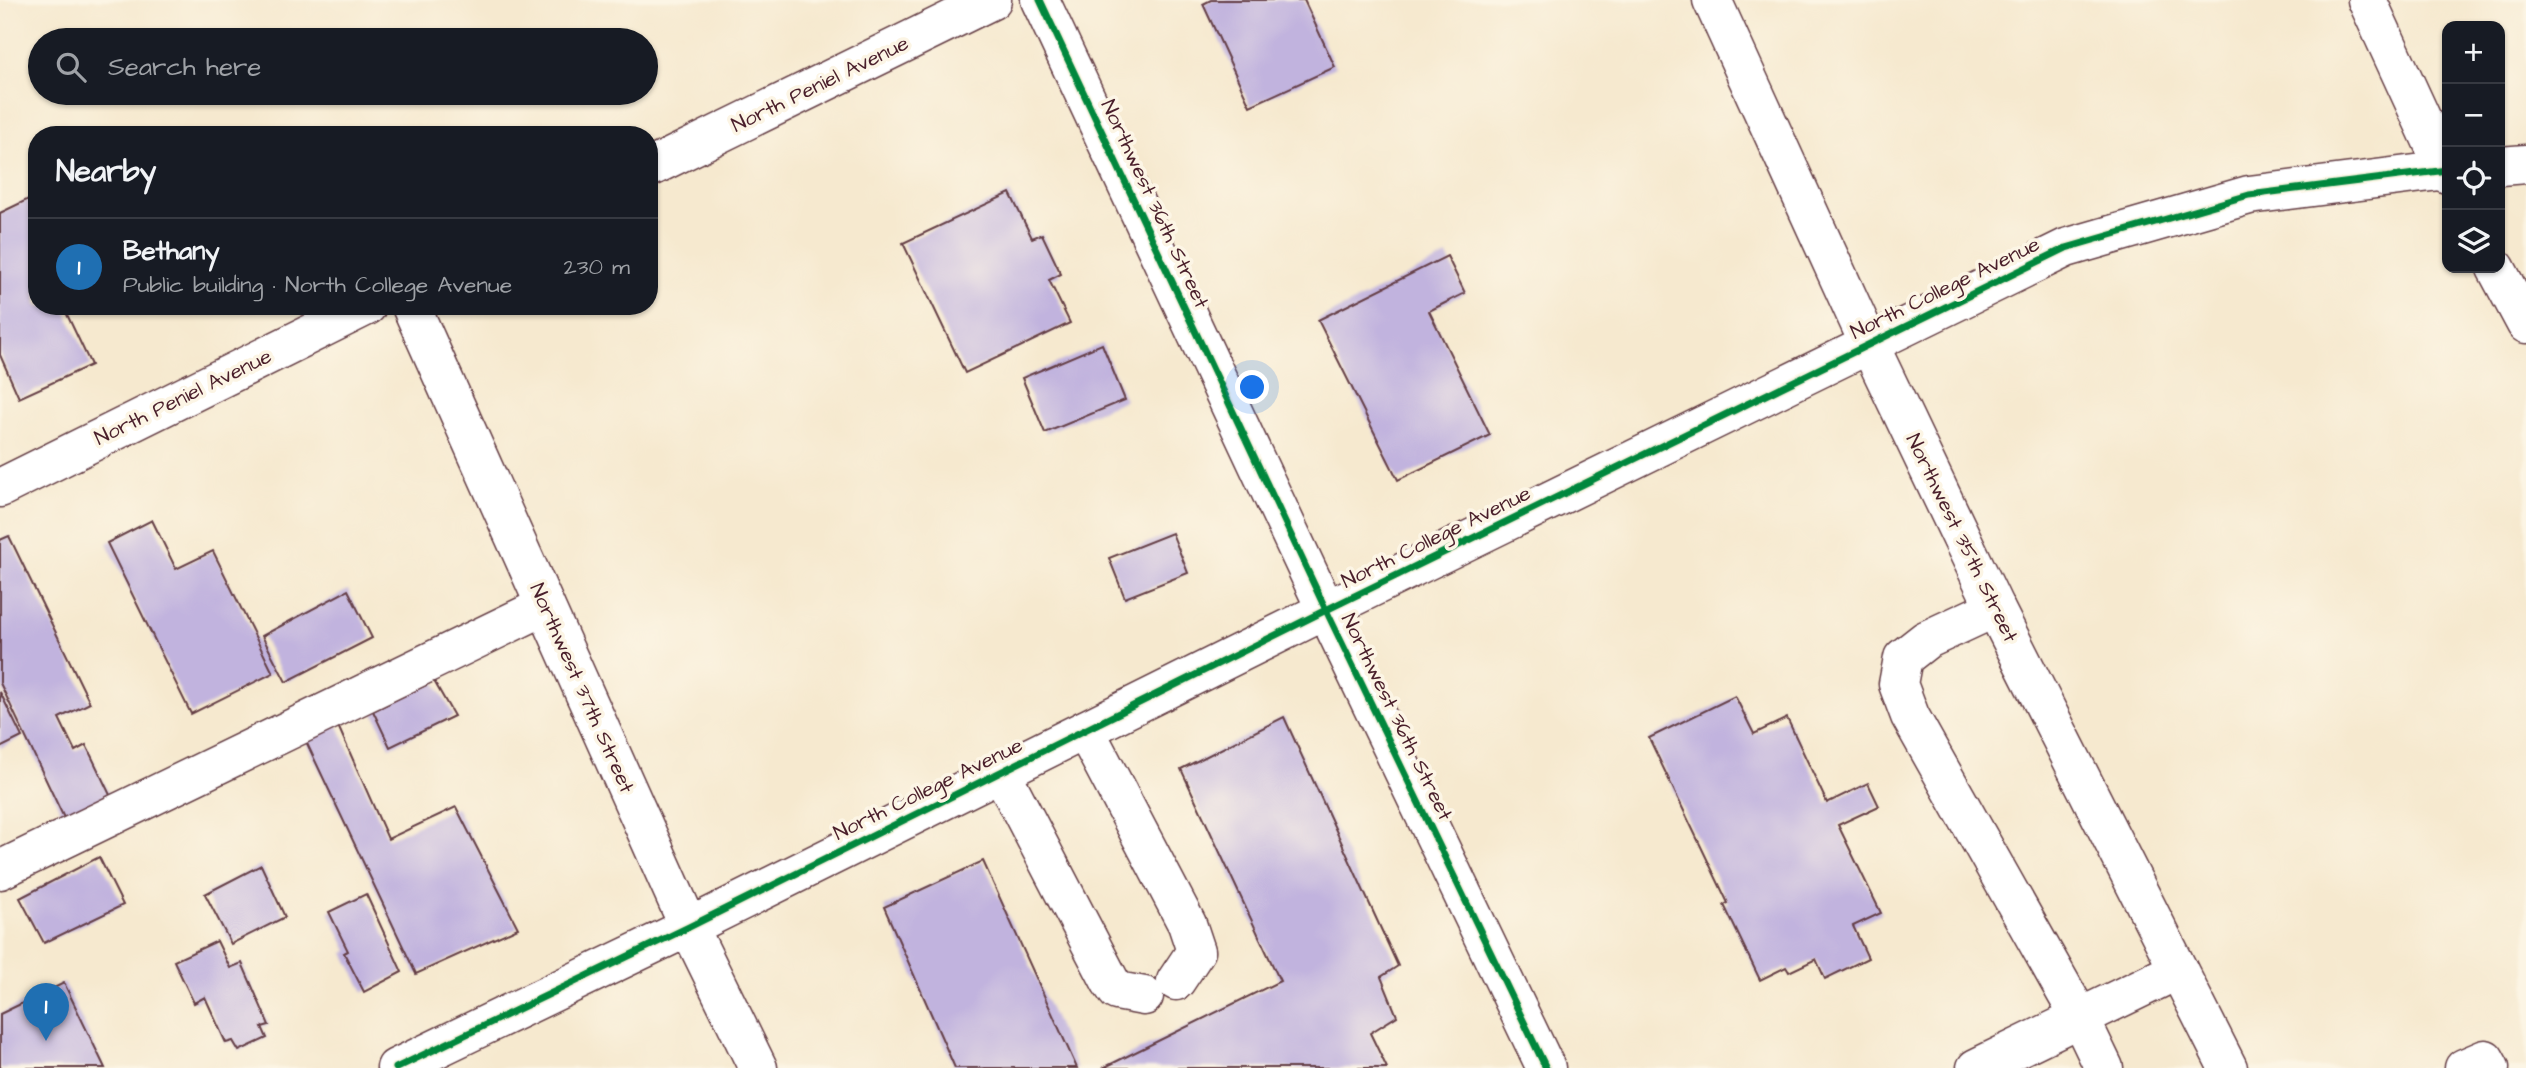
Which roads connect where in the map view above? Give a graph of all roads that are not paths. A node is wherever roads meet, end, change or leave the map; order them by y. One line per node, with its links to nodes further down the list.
1 (992, 0): 6 (street, North Peniel Avenue)
2 (1040, 0): 18 (street, Northwest 36th Street)
3 (1712, 0): 14 (street, Northwest 35th Street)
4 (2367, 0): 5 (street)
5 (2442, 160)
6 (658, 164)
7 (2526, 164): 8 (street)
8 (2505, 166)
9 (2442, 172): 14 (street, North College Avenue)
10 (2499, 273): 13 (street)
11 (349, 315): 15 (street, North Peniel Avenue)
12 (415, 315): 16 (street, Northwest 37th Street)
13 (2526, 324)
14 (1869, 344): 17 (street, Northwest 35th Street); 18 (street, North College Avenue)
15 (0, 488)
16 (545, 606): 21 (street); 22 (street, Northwest 37th Street)
17 (1994, 608): 23 (street, Northwest 35th Street); 24 (street)
18 (1326, 610): 19 (street, North College Avenue); 27 (street, Northwest 36th Street)
19 (1085, 730): 20 (street, North College Avenue); 20 (street)
20 (1001, 772): 22 (street, North College Avenue)
21 (0, 870)
22 (689, 927): 25 (street, North College Avenue); 26 (street, Northwest 37th Street)
23 (2178, 970): 24 (street); 30 (street, Northwest 35th Street)
24 (2080, 1016): 28 (street); 29 (street)
25 (396, 1068)
26 (758, 1068)
27 (1546, 1068)
28 (1976, 1068)
29 (2104, 1068)
30 (2228, 1068)
31 (2464, 1068): 32 (street)
32 (2490, 1068)

